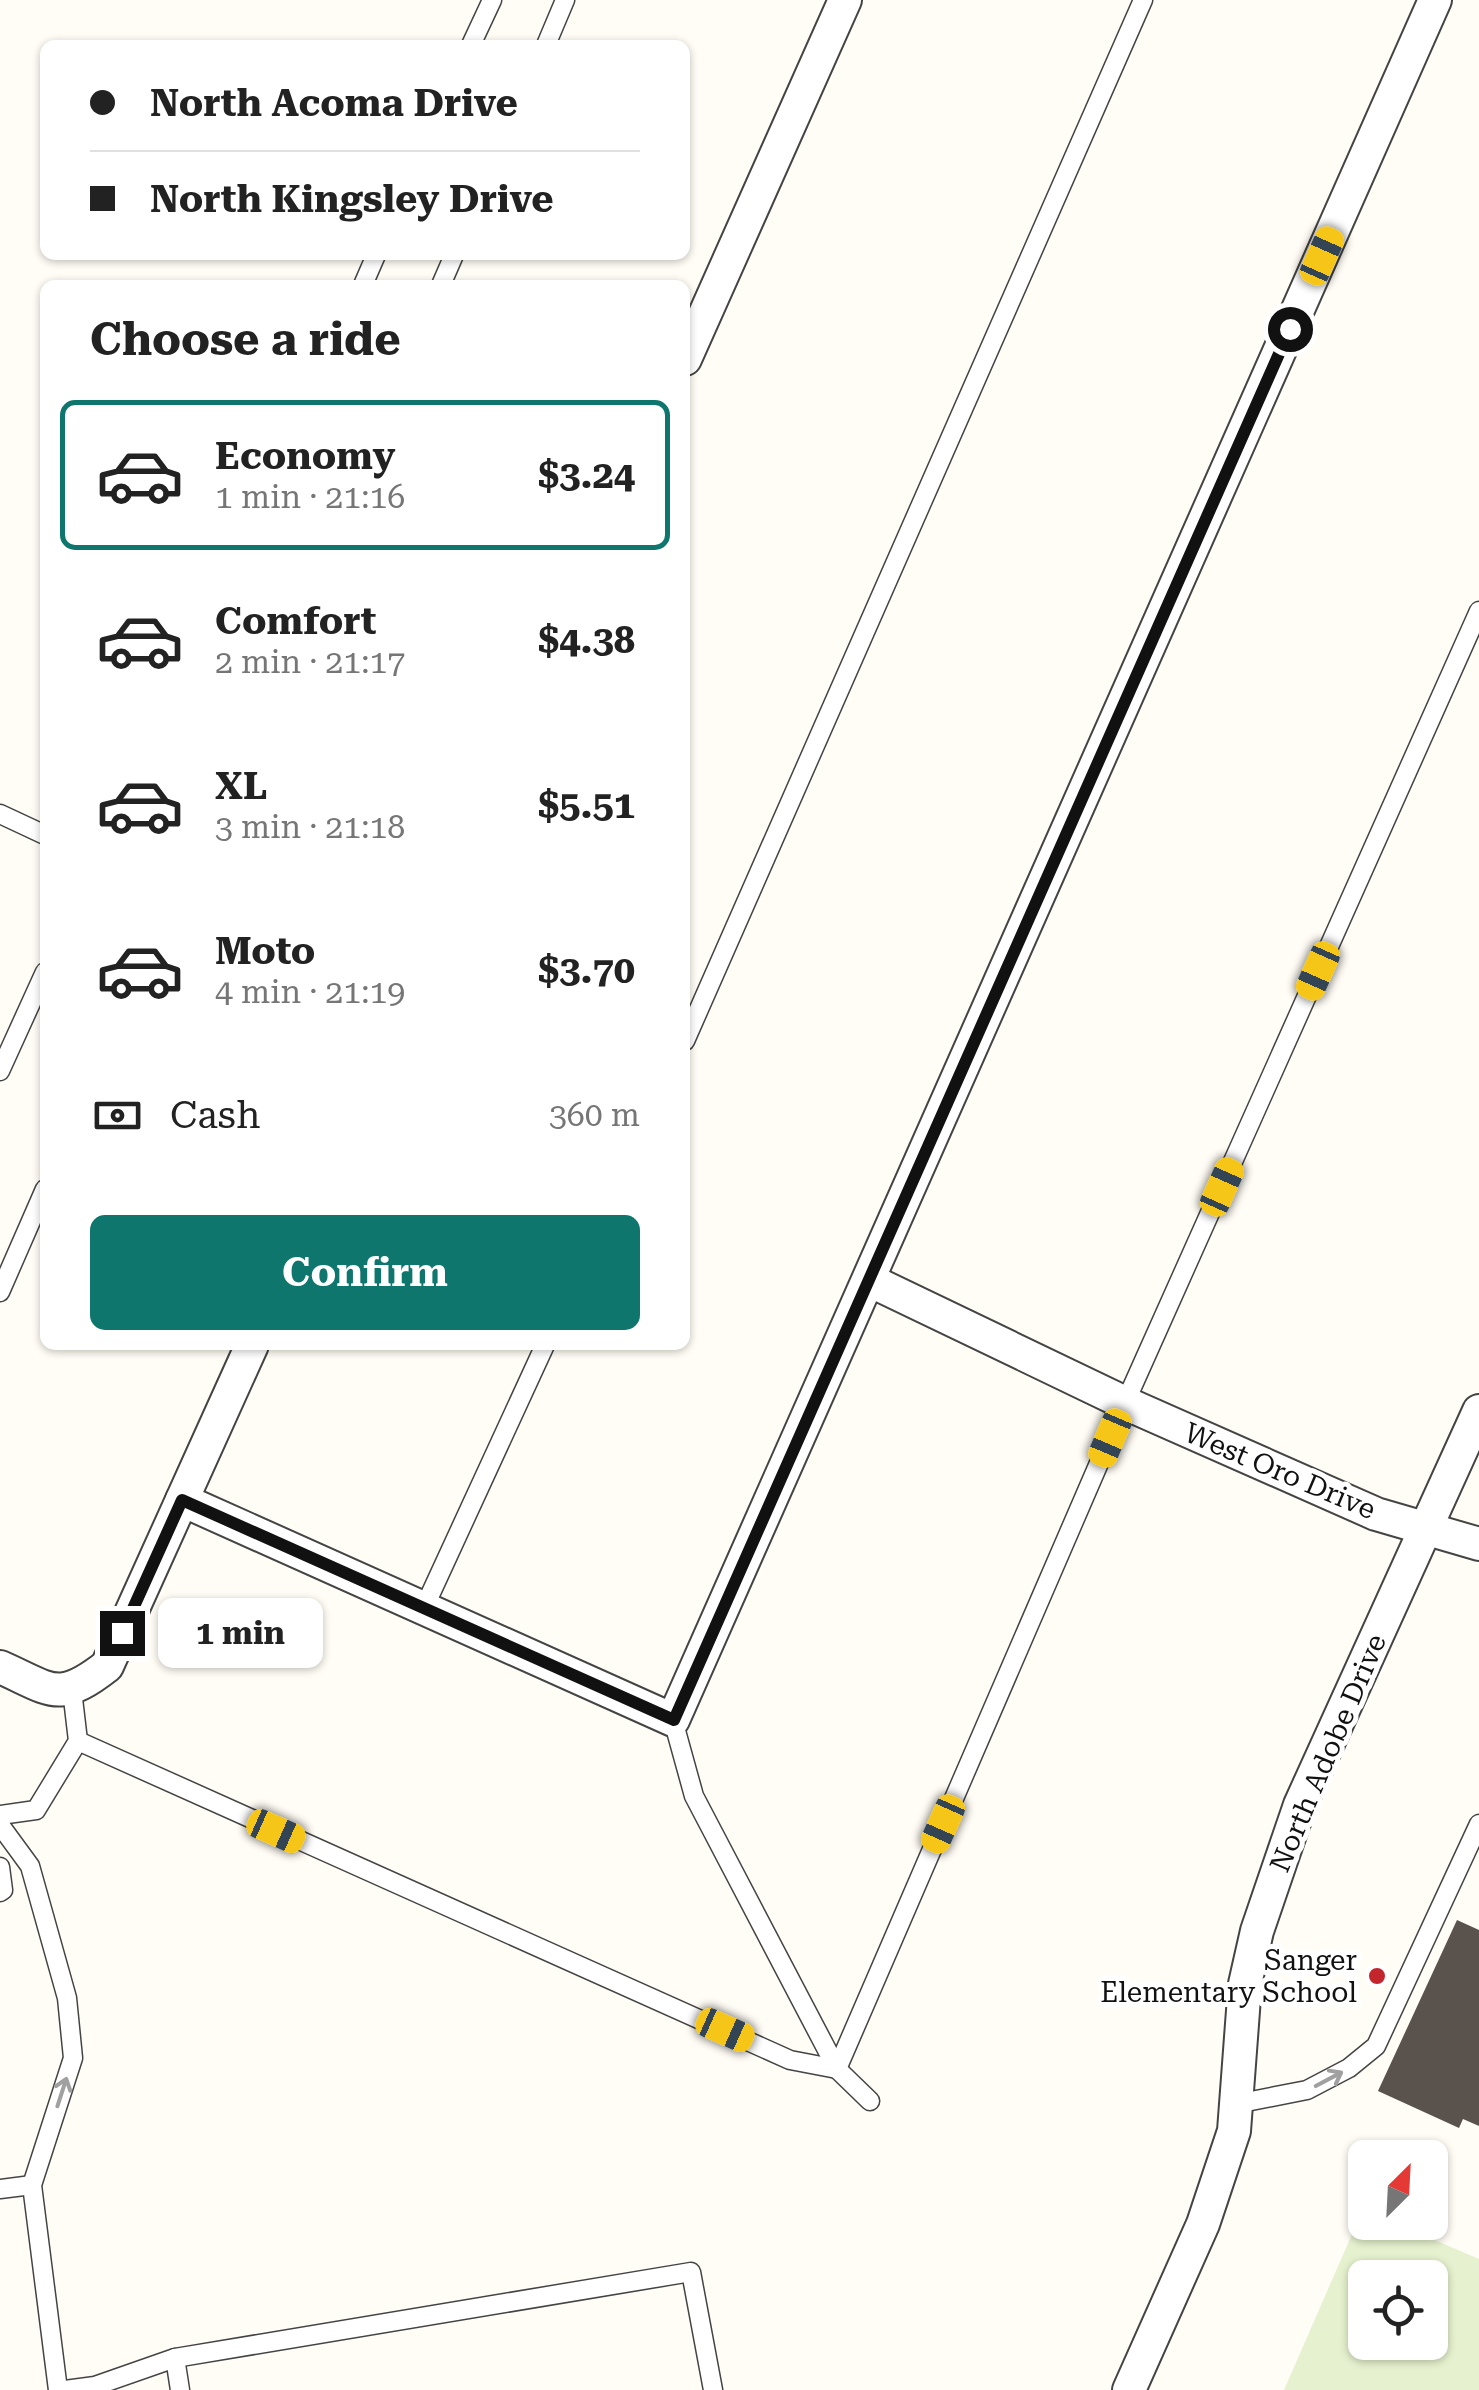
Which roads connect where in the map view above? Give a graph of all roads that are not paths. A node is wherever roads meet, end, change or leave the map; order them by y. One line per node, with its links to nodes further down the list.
1 (492, 0): 6 (lane)
2 (565, 0): 7 (lane)
3 (845, 0): 8 (street)
4 (1143, 0): 13 (lane)
5 (1435, 0): 16 (street)
6 (474, 40)
7 (548, 40)
8 (690, 348)
9 (1479, 611): 20 (lane)
10 (0, 814): 11 (lane)
11 (40, 833)
12 (40, 983): 14 (lane)
13 (690, 1030)
14 (0, 1071)
15 (40, 1200): 17 (lane)
16 (869, 1280): 20 (street, West Oro Drive); 28 (street)
17 (0, 1292)
18 (250, 1350): 22 (street)
19 (543, 1350): 25 (lane)
20 (1125, 1403): 23 (street, West Oro Drive); 35 (lane)
21 (1479, 1411): 23 (street, North Adobe Drive)
22 (182, 1500): 25 (street); 27 (street)
23 (1427, 1527): 24 (street, West Oro Drive); 37 (street, North Adobe Drive)
24 (1479, 1544)
25 (424, 1608): 28 (street)
26 (0, 1667): 27 (street)
27 (72, 1690): 29 (lane)
28 (674, 1720): 35 (lane)
29 (78, 1741): 30 (lane); 35 (lane)
30 (0, 1814)
31 (1479, 1824): 37 (lane, one-way to 31)
32 (0, 1826): 38 (lane, one-way to 32)
33 (0, 1867): 34 (lane)
34 (0, 1892)
35 (837, 2069): 36 (lane)
36 (870, 2101)
37 (1236, 2104): 44 (street, North Adobe Drive)
38 (32, 2185): 39 (lane); 41 (lane)
39 (0, 2189)
40 (174, 2358): 41 (lane); 42 (lane); 43 (lane)
41 (62, 2390)
42 (180, 2390)
43 (713, 2390)
44 (1129, 2390)

